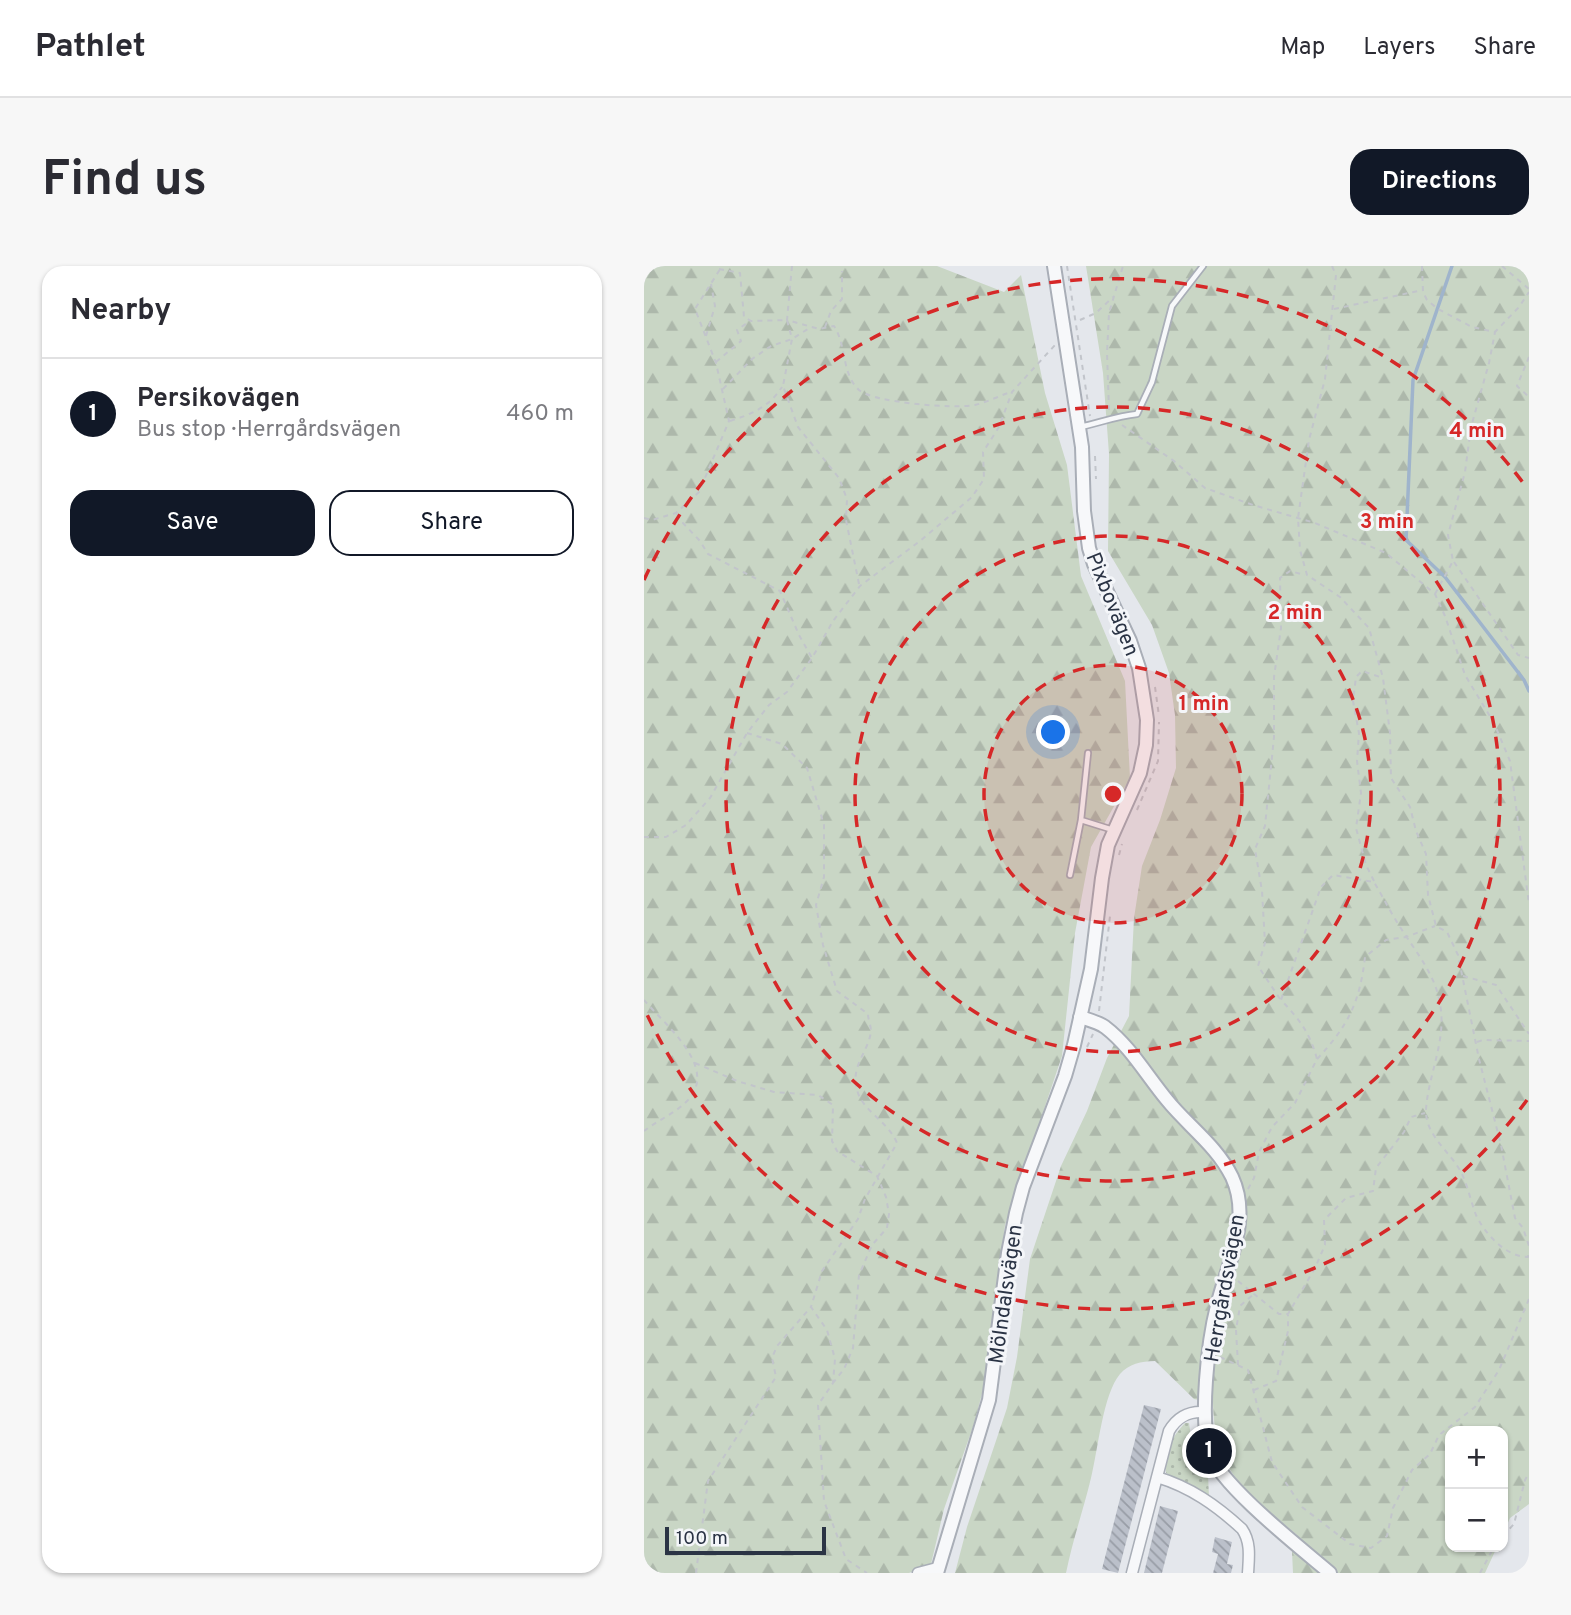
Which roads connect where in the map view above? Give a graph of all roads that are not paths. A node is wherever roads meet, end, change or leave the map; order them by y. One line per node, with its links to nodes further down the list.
1 (1054, 266): 3 (street, Pixbovägen)
2 (1203, 266): 3 (lane)
3 (1085, 426): 6 (street, Pixbovägen)
4 (1088, 753): 5 (lane)
5 (1081, 820): 6 (lane); 7 (lane)
6 (1119, 835): 8 (street, Pixbovägen)
7 (1070, 875)
8 (1080, 1017): 9 (street, Herrgårdsvägen); 11 (street, Mölndalsvägen)
9 (1204, 1412): 10 (street); 15 (street, Herrgårdsvägen)
10 (1157, 1477): 13 (street); 14 (street)
11 (937, 1571): 12 (street)
12 (918, 1573)
13 (1132, 1573)
14 (1248, 1573)
15 (1330, 1573)

